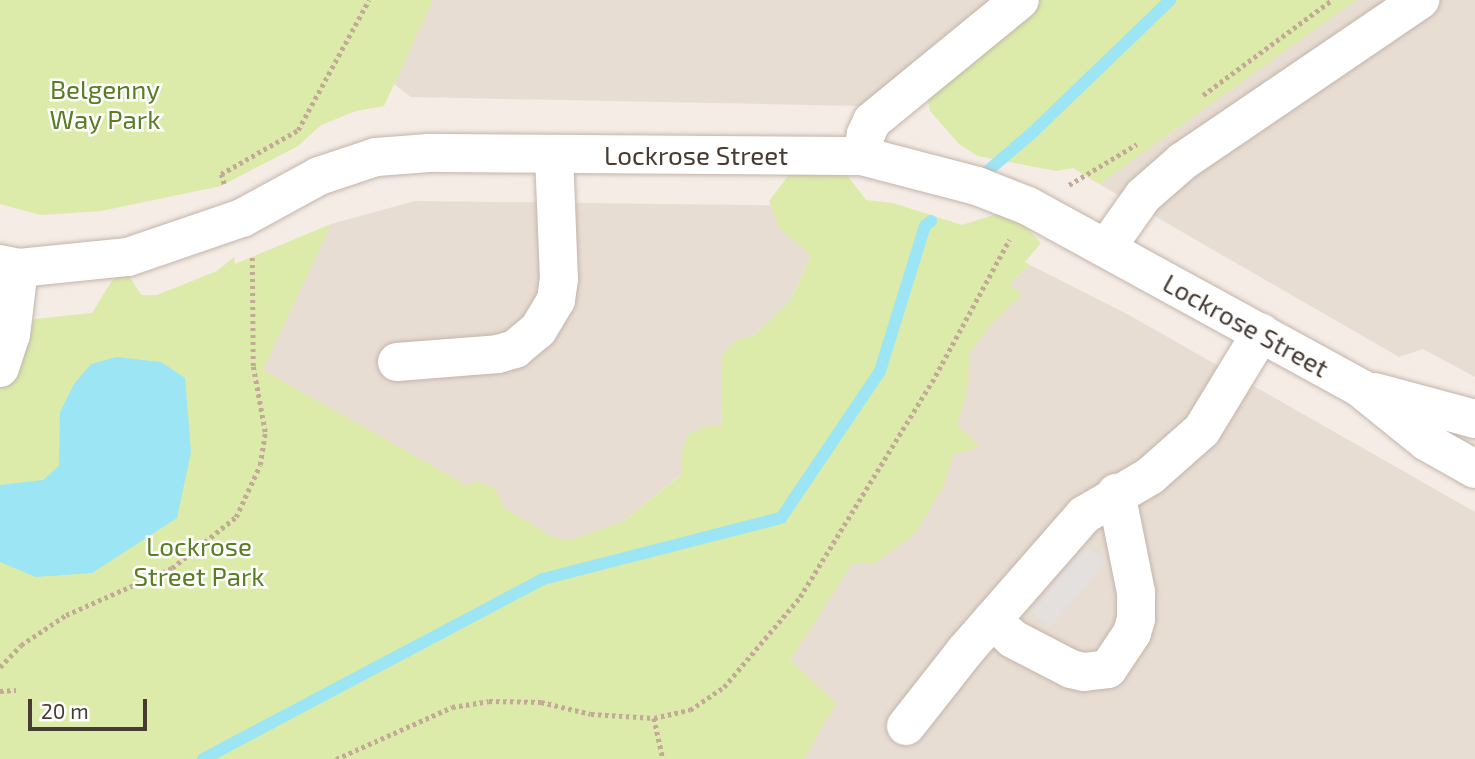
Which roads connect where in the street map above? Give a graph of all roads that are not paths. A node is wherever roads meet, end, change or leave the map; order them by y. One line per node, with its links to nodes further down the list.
1 (1020, 0): 4 (street)
2 (1420, 0): 5 (street)
3 (554, 154): 4 (street, Lockrose Street); 6 (street, Lockrose Street); 8 (street)
4 (862, 156): 5 (street, Lockrose Street)
5 (1107, 247): 7 (street, Lockrose Street)
6 (9, 266): 9 (street)
7 (1261, 333): 10 (street, Lockrose Street); 13 (street)
8 (397, 362)
9 (0, 368)
10 (1360, 388): 11 (street, Lockrose Street); 12 (street, Lockrose Street)
11 (1475, 419)
12 (1475, 469)
13 (1116, 493): 14 (street); 14 (street)
14 (992, 620): 15 (street)
15 (906, 726)

